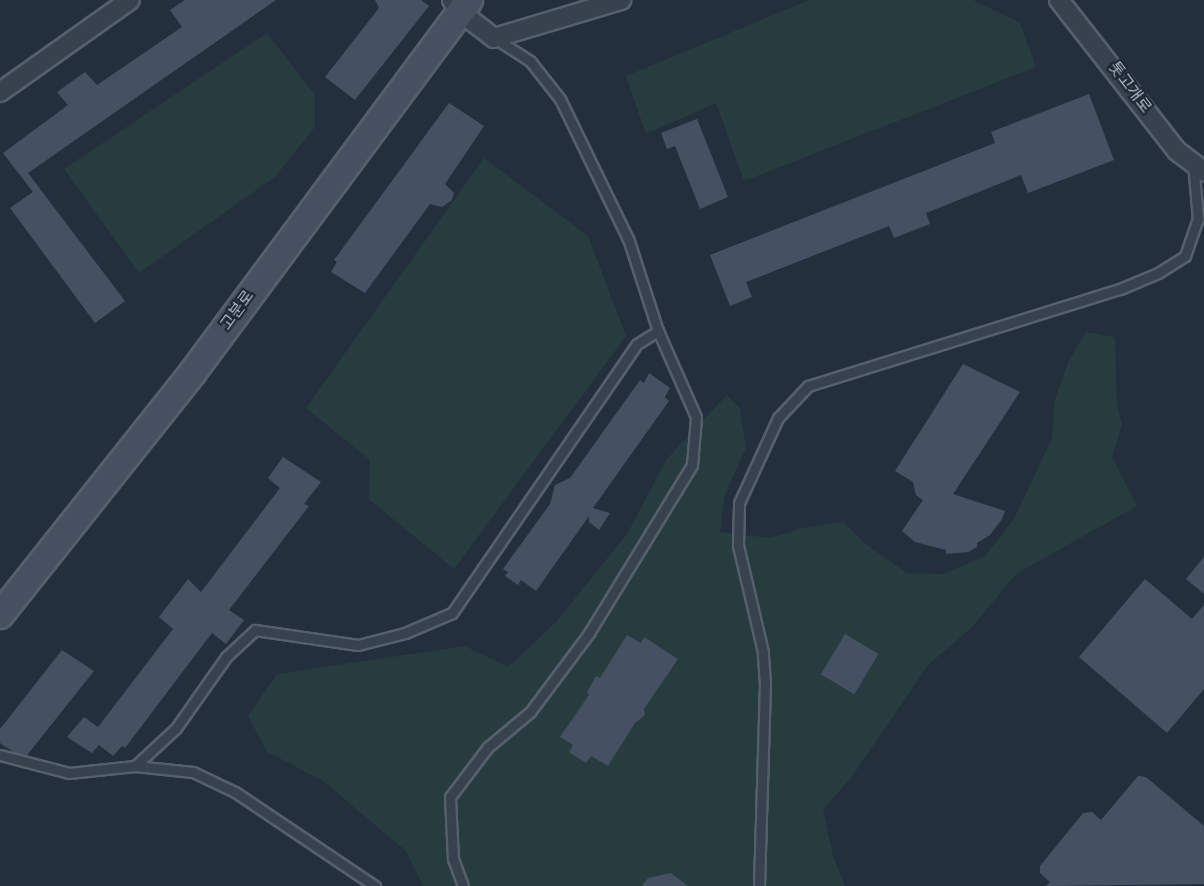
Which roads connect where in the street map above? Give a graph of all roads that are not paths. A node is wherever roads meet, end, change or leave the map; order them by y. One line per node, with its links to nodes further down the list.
1 (130, 0): 6 (street)
2 (621, 0): 5 (street)
3 (1059, 0): 7 (street, 톳고개로)
4 (460, 4): 5 (street); 9 (main road, 고분로)
5 (494, 38): 8 (lane)
6 (0, 92)
7 (1198, 167): 14 (lane)
8 (658, 331): 11 (lane); 13 (lane)
9 (0, 615)
10 (0, 755): 11 (lane)
11 (135, 765): 12 (lane)
12 (375, 886)
13 (463, 886)
14 (759, 886)

